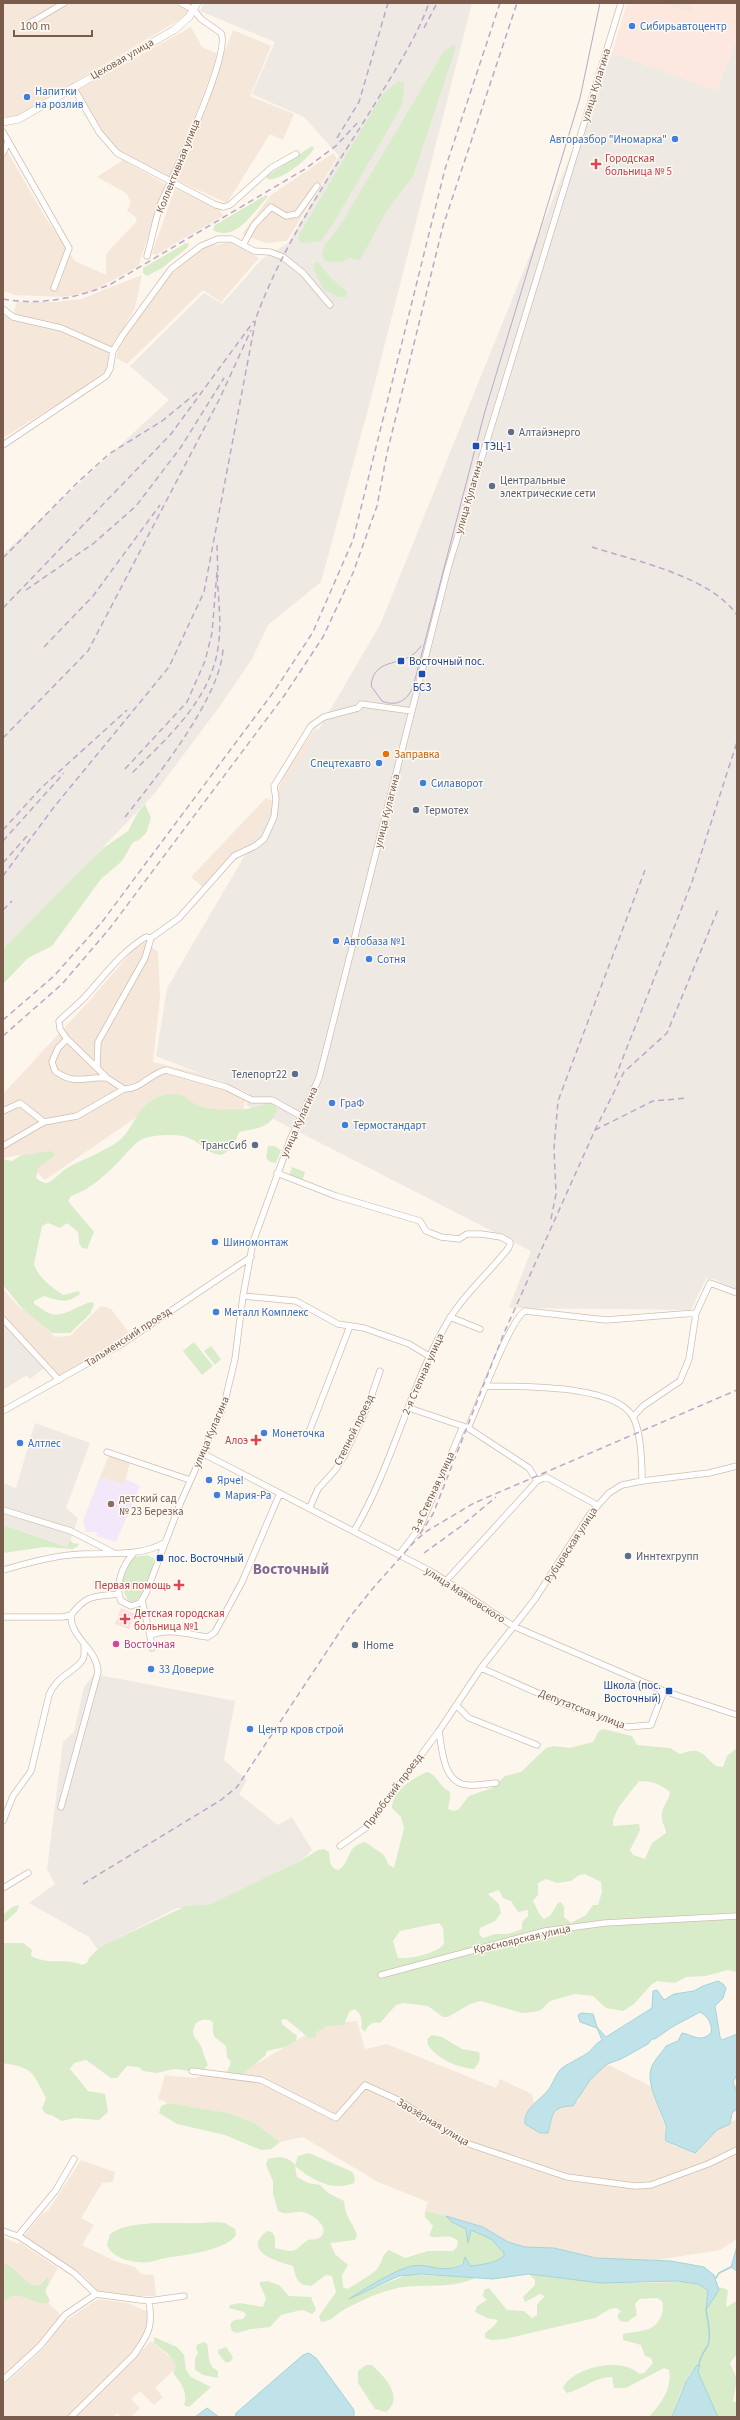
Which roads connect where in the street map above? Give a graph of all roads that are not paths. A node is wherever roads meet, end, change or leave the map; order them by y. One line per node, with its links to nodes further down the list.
1 (64, 3): 5 (street)
2 (181, 3): 4 (street)
3 (621, 3): 21 (street, улица Кулагина)
4 (196, 6): 6 (main road, Цеховая улица); 12 (street, Коллективная улица)
5 (24, 26)
6 (73, 87): 7 (main road, Цеховая улица); 12 (street)
7 (3, 122)
8 (3, 132): 9 (street)
9 (8, 142): 10 (street); 16 (street)
10 (3, 153)
11 (296, 154): 12 (street)
12 (170, 183): 15 (street, Коллективная улица)
13 (318, 186): 14 (street)
14 (243, 245): 17 (street); 19 (street)
15 (147, 256)
16 (54, 288)
17 (330, 305)
18 (3, 309): 19 (street)
19 (113, 351): 20 (street)
20 (3, 445)
21 (412, 711): 22 (street); 28 (street, улица Кулагина)
22 (151, 938): 23 (street); 24 (street)
23 (67, 1039): 24 (street); 25 (street)
24 (98, 1068): 25 (street)
25 (107, 1078): 26 (street)
26 (124, 1089): 28 (street); 29 (street)
27 (3, 1111): 29 (street)
28 (301, 1116): 31 (street, улица Кулагина)
29 (44, 1122): 30 (street)
30 (3, 1146)
31 (277, 1173): 32 (street, улица Кулагина); 36 (street, 2-я Степная улица)
32 (251, 1257): 34 (street, улица Кулагина); 42 (street, Тальменский проезд)
33 (737, 1293): 35 (street)
34 (243, 1296): 38 (street); 50 (street, улица Кулагина)
35 (696, 1313): 43 (street, 3-я Степная улица); 46 (street)
36 (450, 1317): 39 (street); 40 (street, 2-я Степная улица)
37 (3, 1318): 42 (street)
38 (350, 1326): 40 (street); 48 (street)
39 (480, 1329)
40 (429, 1356): 44 (street, 2-я Степная улица)
41 (380, 1371): 57 (street, Степной проезд)
42 (59, 1380): 45 (street, Тальменский проезд)
43 (487, 1386): 46 (street); 47 (street, 3-я Степная улица)
44 (409, 1408): 47 (street); 59 (street, 2-я Степная улица)
45 (3, 1411)
46 (633, 1417): 54 (street)
47 (466, 1427): 53 (street); 63 (street, 3-я Степная улица)
48 (309, 1432)
49 (107, 1452): 52 (street)
50 (202, 1453): 52 (street, улица Кулагина); 55 (street, улица Маяковского)
51 (737, 1466): 54 (street, Рубцовская улица)
52 (190, 1480): 60 (street, улица Кулагина)
53 (537, 1481): 56 (street); 65 (street)
54 (642, 1481): 56 (street, Рубцовская улица)
55 (280, 1493): 57 (street, улица Маяковского); 71 (street)
56 (597, 1505): 70 (street, Рубцовская улица)
57 (310, 1507): 59 (street, улица Маяковского)
58 (3, 1510): 61 (street)
59 (354, 1531): 63 (street, улица Маяковского)
60 (164, 1543): 62 (street); 67 (street, улица Кулагина)
61 (112, 1552): 62 (street); 64 (street)
62 (134, 1553): 66 (street)
63 (399, 1555): 65 (street, улица Маяковского)
64 (3, 1570)
65 (446, 1581): 70 (street, улица Маяковского)
66 (119, 1594): 67 (street); 68 (street)
67 (142, 1600): 71 (street)
68 (71, 1615): 69 (street); 72 (street)
69 (3, 1617)
70 (514, 1626): 74 (street, Приобский проезд); 75 (street, улица Маяковского)
71 (150, 1636): 73 (street)
72 (84, 1643): 81 (street); 82 (street)
73 (152, 1648)
74 (481, 1668): 75 (street, Депутатская улица); 76 (street, Приобский проезд)
75 (664, 1691): 77 (street, улица Маяковского)
76 (456, 1705): 78 (street, Приобский проезд); 79 (street)
77 (737, 1715)
78 (439, 1731): 80 (street); 83 (street, Приобский проезд)
79 (537, 1745)
80 (496, 1783)
81 (61, 1807)
82 (3, 1821)
83 (340, 1846)
84 (28, 1873): 85 (street)
85 (3, 1888)
86 (737, 1916): 87 (street, Красноярская улица)
87 (381, 1975)
88 (192, 2071): 89 (street, Заозёрная улица)
89 (737, 2150)
90 (74, 2158): 92 (street)
91 (3, 2231): 92 (street)
92 (18, 2236): 93 (street)
93 (96, 2294): 95 (street); 96 (street)
94 (184, 2296): 95 (street)
95 (149, 2301): 97 (street)
96 (3, 2380)
97 (71, 2417)

